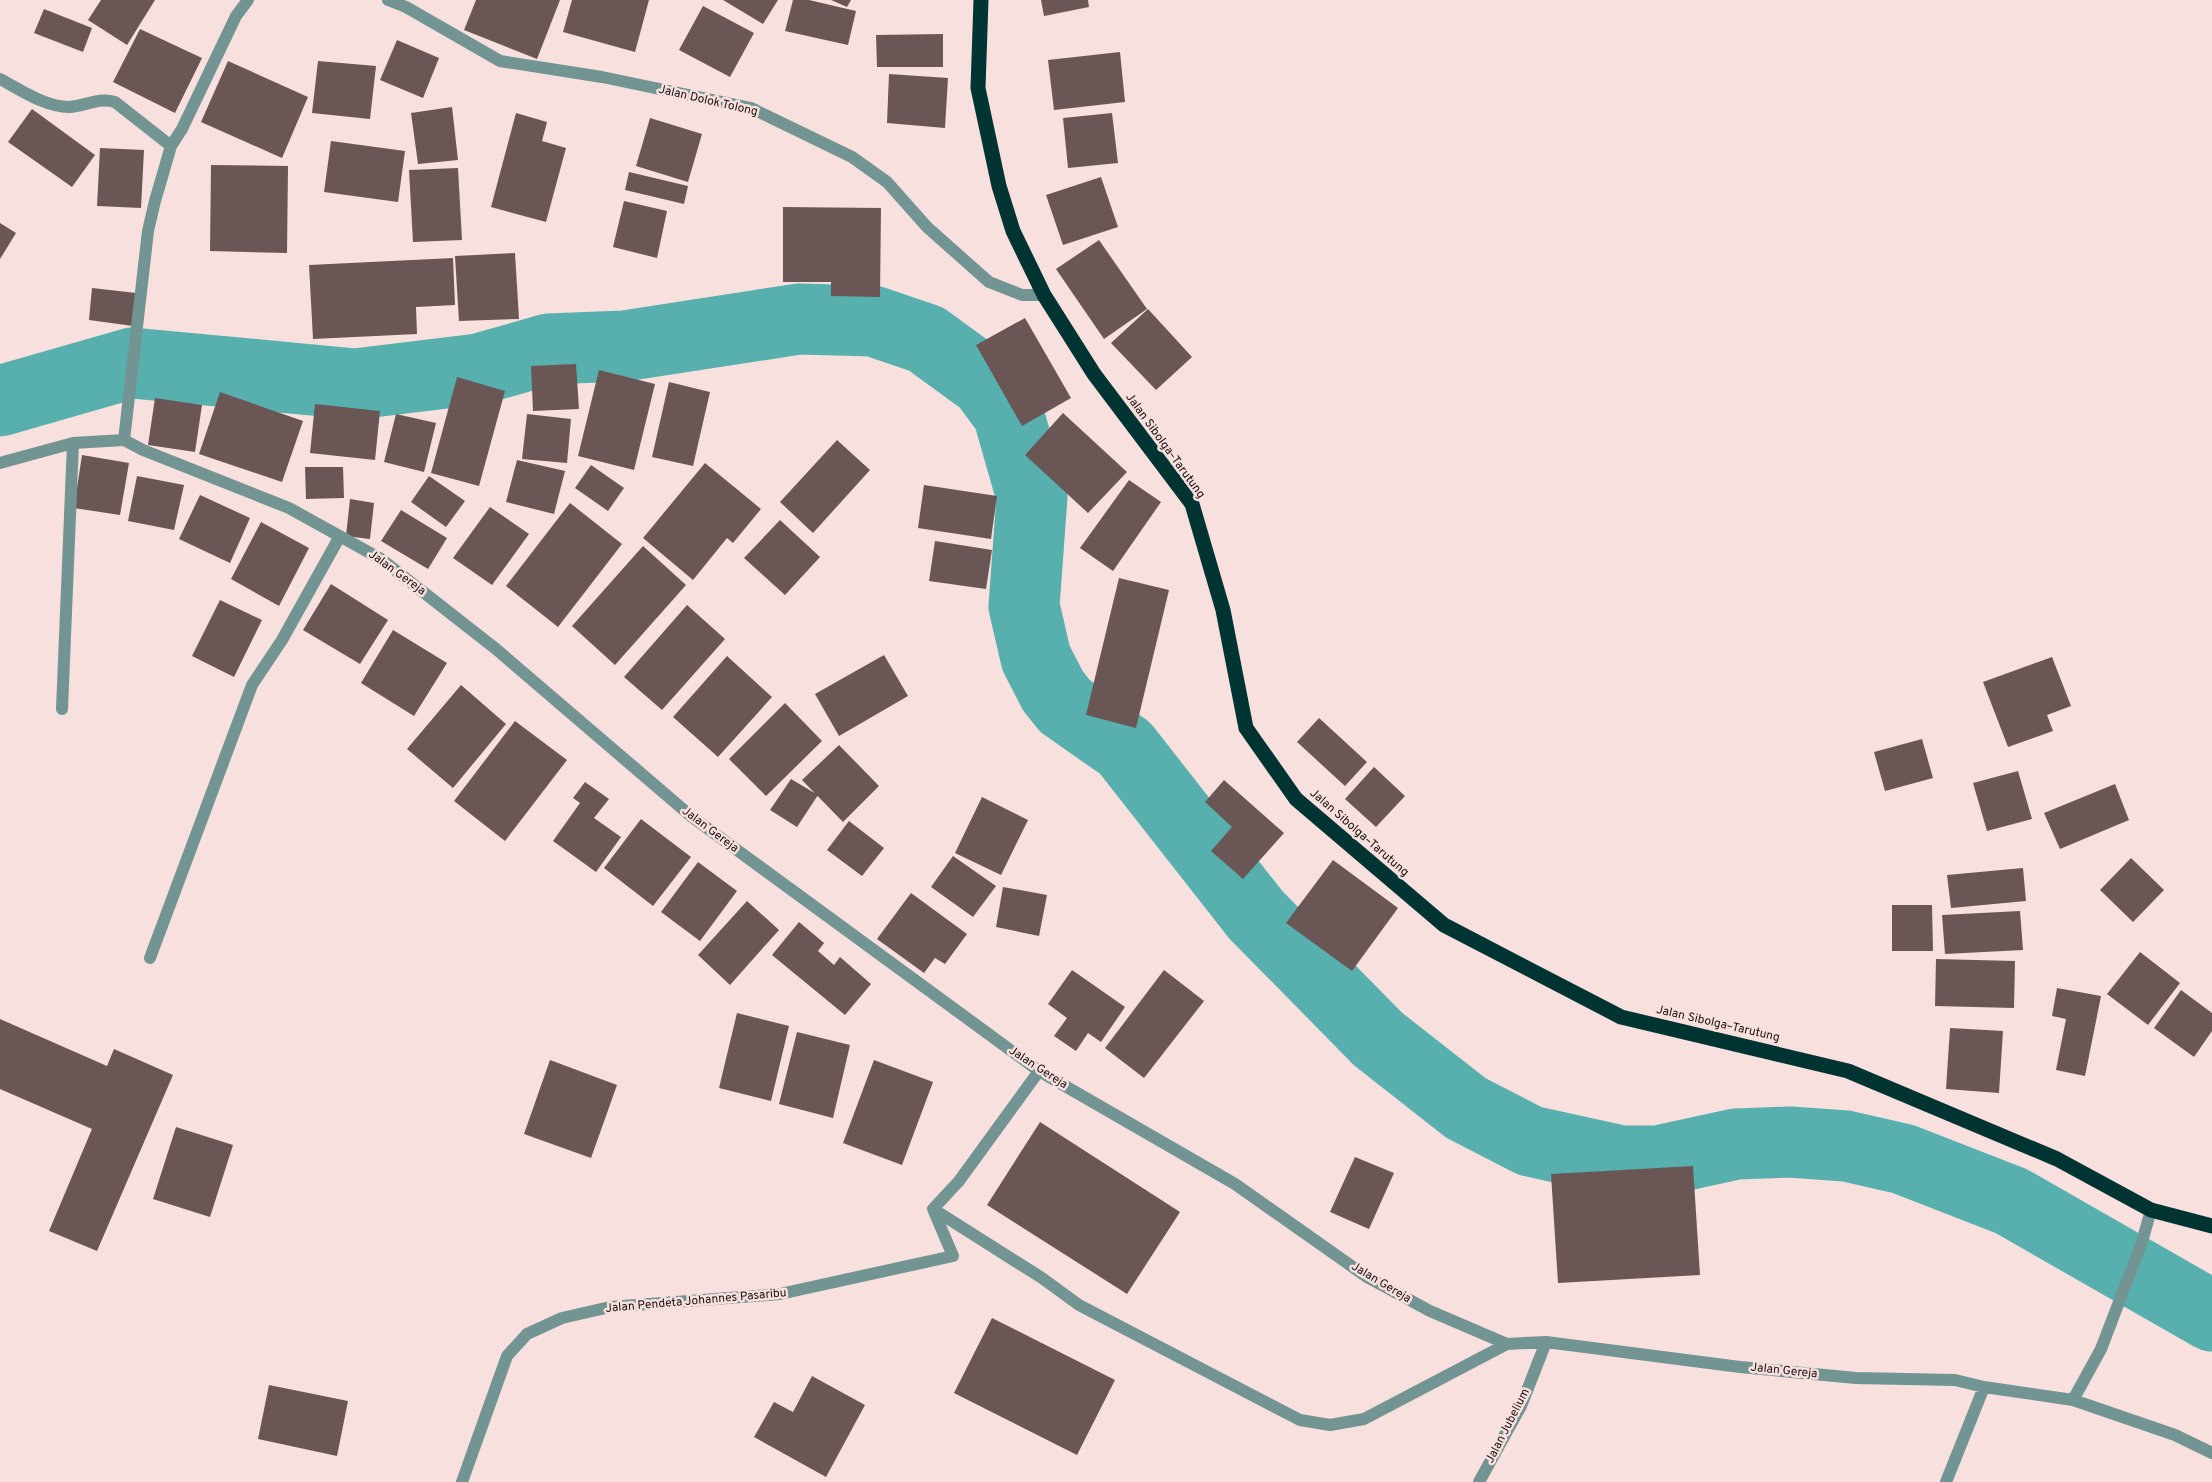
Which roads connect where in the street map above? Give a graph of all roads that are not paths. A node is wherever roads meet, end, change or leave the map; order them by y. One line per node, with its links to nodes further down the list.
1 (248, 0): 5 (street)
2 (388, 0): 6 (street, Jalan Dolok Tolong)
3 (981, 0): 6 (highway, Jalan Sibolga–Tarutung)
4 (0, 79): 5 (street)
5 (170, 146): 7 (street)
6 (1044, 295): 15 (highway, Jalan Sibolga–Tarutung)
7 (124, 440): 8 (street); 10 (street, Jalan Gereja)
8 (73, 443): 9 (street); 11 (street)
9 (0, 463)
10 (340, 536): 12 (street); 13 (street, Jalan Gereja)
11 (62, 708)
12 (150, 958)
13 (1040, 1071): 14 (street); 18 (street, Jalan Gereja)
14 (933, 1209): 18 (street); 22 (street, Jalan Pendeta Johannes Pasaribu)
15 (2151, 1210): 16 (highway, Jalan Sibolga–Tarutung); 20 (street)
16 (2212, 1226)
17 (1546, 1342): 18 (street, Jalan Gereja); 19 (street, Jalan Gereja); 23 (street, Jalan Jubelium)
18 (1507, 1344)
19 (1984, 1387): 20 (street, Jalan Gereja); 24 (street)
20 (2072, 1400): 21 (street, Jalan Gereja)
21 (2212, 1453)
22 (462, 1482)
23 (1479, 1482)
24 (1946, 1482)

